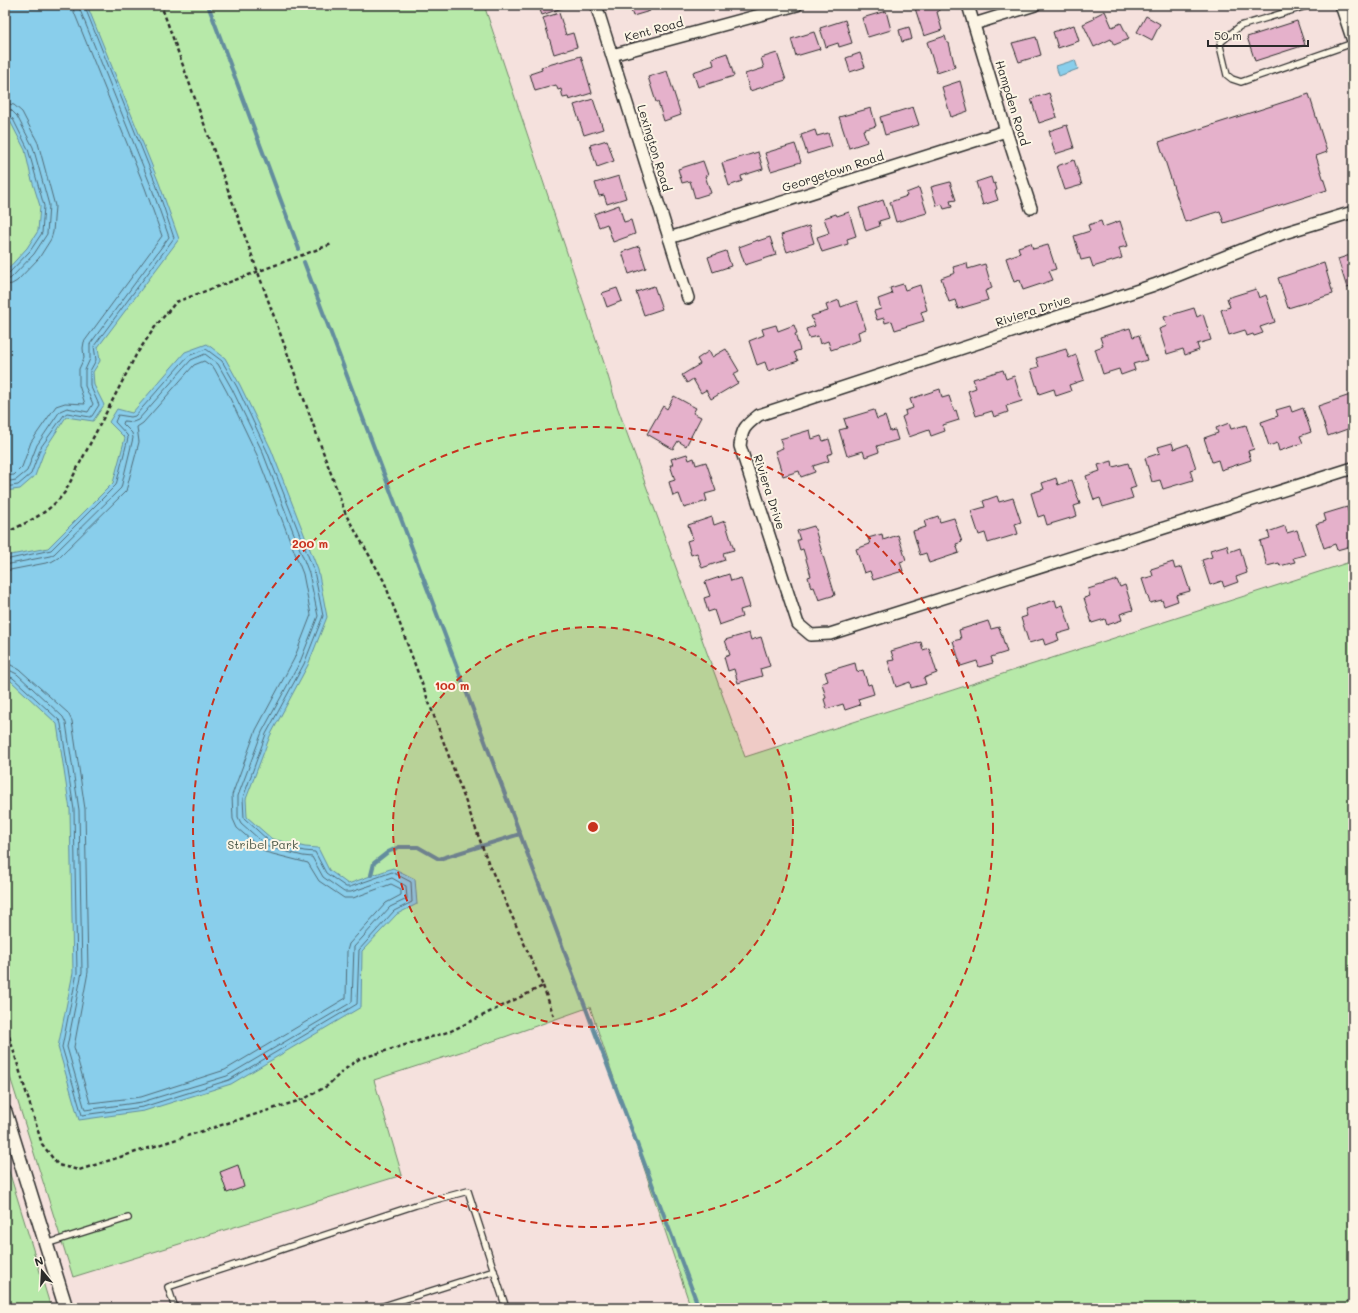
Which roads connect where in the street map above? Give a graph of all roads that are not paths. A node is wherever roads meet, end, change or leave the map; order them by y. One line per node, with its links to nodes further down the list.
1 (596, 5): 11 (street, Lexington Road)
2 (797, 5): 7 (street, Kent Road)
3 (968, 5): 8 (street, Hampden Road)
4 (1035, 5): 8 (street)
5 (1310, 5): 10 (lane)
6 (1342, 5): 9 (street)
7 (783, 7): 11 (street, Kent Road)
8 (974, 24): 12 (street, Hampden Road)
9 (1353, 38)
10 (1353, 43)
11 (612, 55): 15 (street, Lexington Road)
12 (1006, 131): 13 (street, Hampden Road); 15 (street, Georgetown Road)
13 (1032, 208)
14 (1353, 212): 17 (street, Riviera Drive)
15 (669, 238): 16 (street, Lexington Road)
16 (688, 298)
17 (1353, 468)
18 (5, 1112): 20 (street)
19 (128, 1218): 20 (lane)
20 (46, 1244): 22 (street)
21 (494, 1271): 23 (lane); 24 (lane); 25 (lane)
22 (66, 1308)
23 (175, 1308)
24 (377, 1308)
25 (506, 1308)

